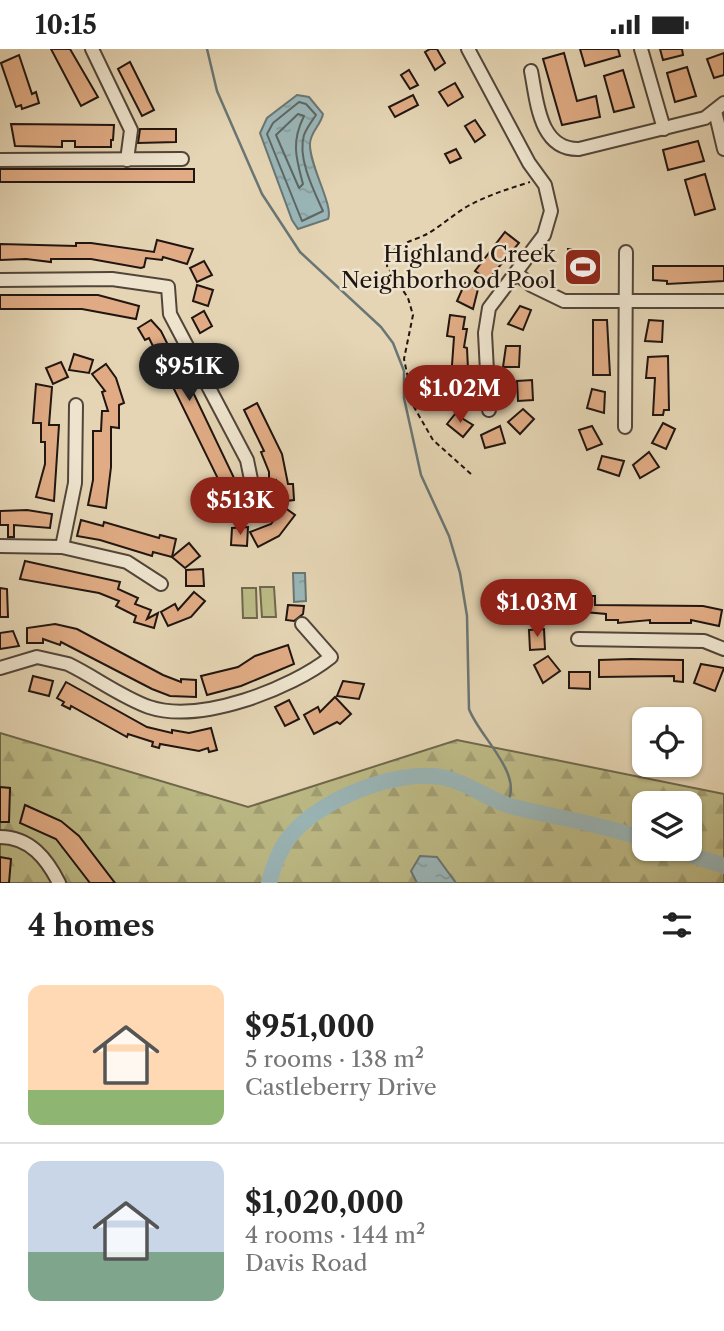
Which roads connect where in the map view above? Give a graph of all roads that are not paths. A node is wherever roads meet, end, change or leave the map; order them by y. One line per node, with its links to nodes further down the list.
1 (92, 49): 10 (street)
2 (468, 49): 12 (street)
3 (641, 49): 6 (street)
4 (531, 71): 6 (street)
5 (719, 107): 6 (street); 7 (street)
6 (664, 129)
7 (724, 149)
8 (182, 159): 10 (street)
9 (0, 160): 10 (street)
10 (127, 160)
11 (625, 252): 14 (street)
12 (516, 273): 14 (street); 17 (street)
13 (0, 280): 19 (street)
14 (625, 301): 15 (street); 18 (street)
15 (724, 301)
16 (76, 405): 21 (street)
17 (489, 410)
18 (625, 427)
19 (255, 499)
20 (0, 546): 21 (street)
21 (62, 547): 22 (street)
22 (161, 584)
23 (302, 624): 26 (street)
24 (578, 639): 25 (street)
25 (724, 649)
26 (0, 668)
27 (0, 838): 28 (street)
28 (59, 883)

